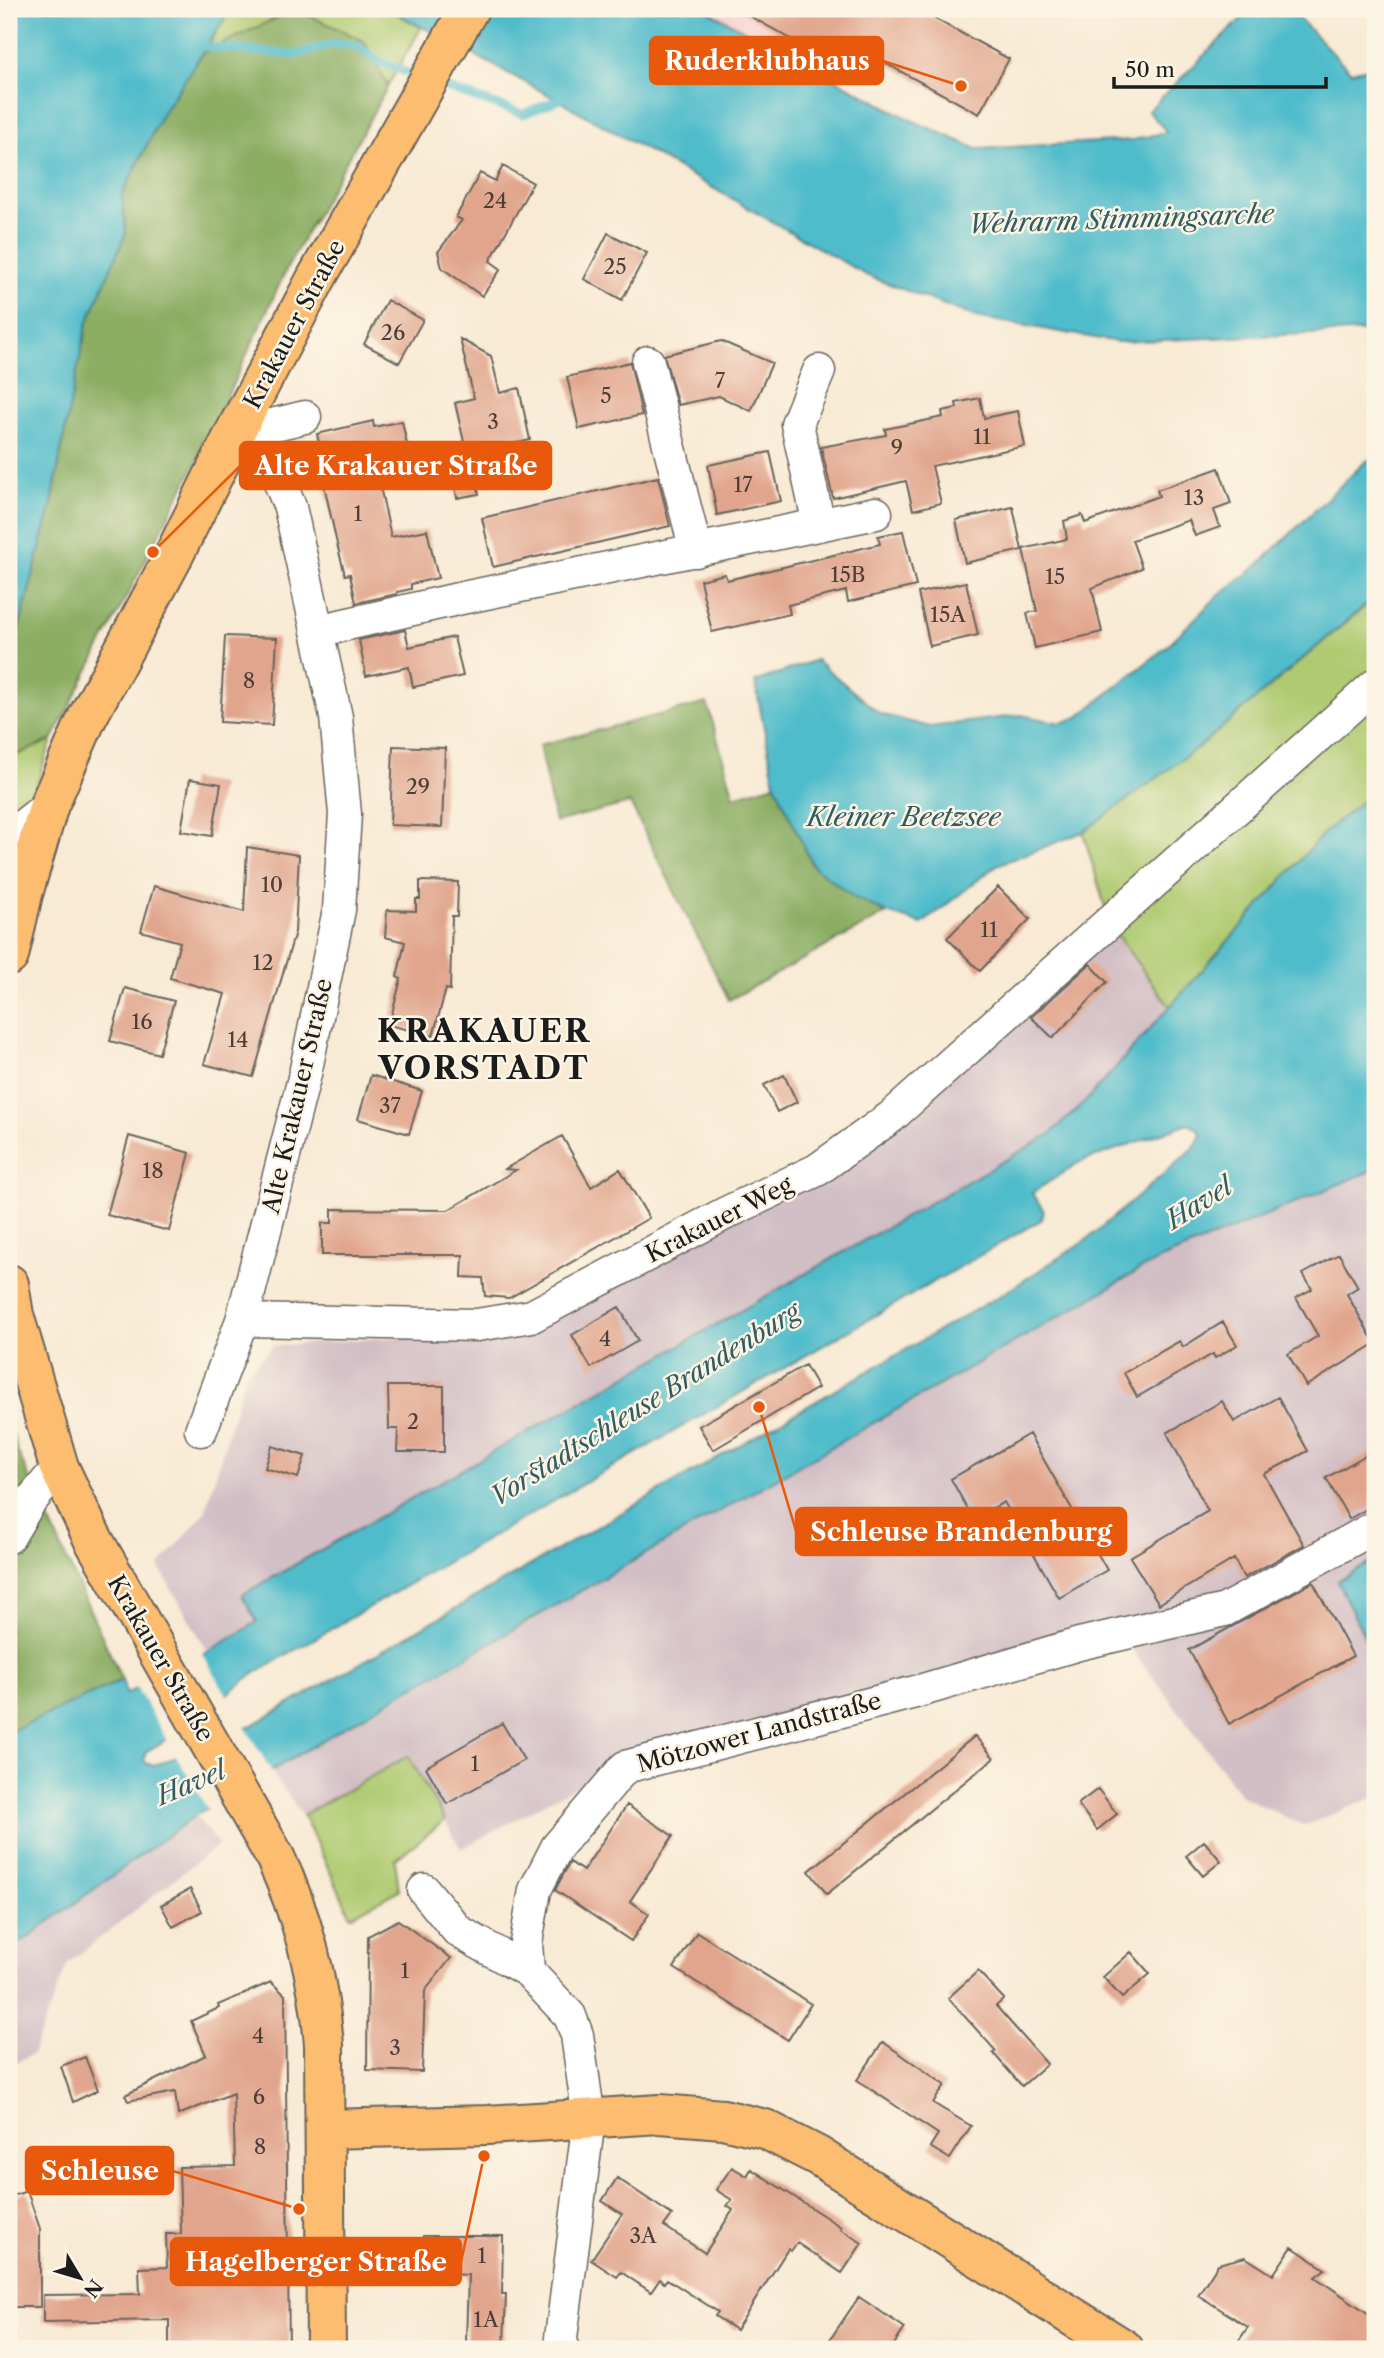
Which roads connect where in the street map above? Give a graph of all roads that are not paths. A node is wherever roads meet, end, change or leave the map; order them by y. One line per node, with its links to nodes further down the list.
1 (469, 9): 5 (main road, Krakauer Straße)
2 (648, 362): 8 (street)
3 (819, 370): 7 (street)
4 (305, 418): 5 (street)
5 (234, 433): 9 (street, Alte Krakauer Straße); 11 (main road, Krakauer Straße)
6 (876, 513): 7 (street)
7 (819, 525): 8 (street)
8 (696, 551): 9 (street)
9 (317, 631): 15 (street, Alte Krakauer Straße)
10 (1375, 685): 15 (street, Krakauer Weg)
11 (49, 805): 12 (street); 13 (main road, Krakauer Straße)
12 (9, 837)
13 (9, 956)
14 (9, 1284): 17 (main road, Krakauer Straße)
15 (242, 1320): 16 (street, Alte Krakauer Straße)
16 (201, 1430)
17 (60, 1467): 19 (street); 23 (main road, Krakauer Straße)
18 (1375, 1527): 21 (street, Mötzower Landstraße)
19 (9, 1537)
20 (424, 1890): 21 (street)
21 (528, 1972): 22 (street)
22 (589, 2119): 23 (main road); 25 (street); 26 (main road)
23 (325, 2129): 24 (main road, Krakauer Straße)
24 (326, 2349)
25 (563, 2349)
26 (1124, 2349)

